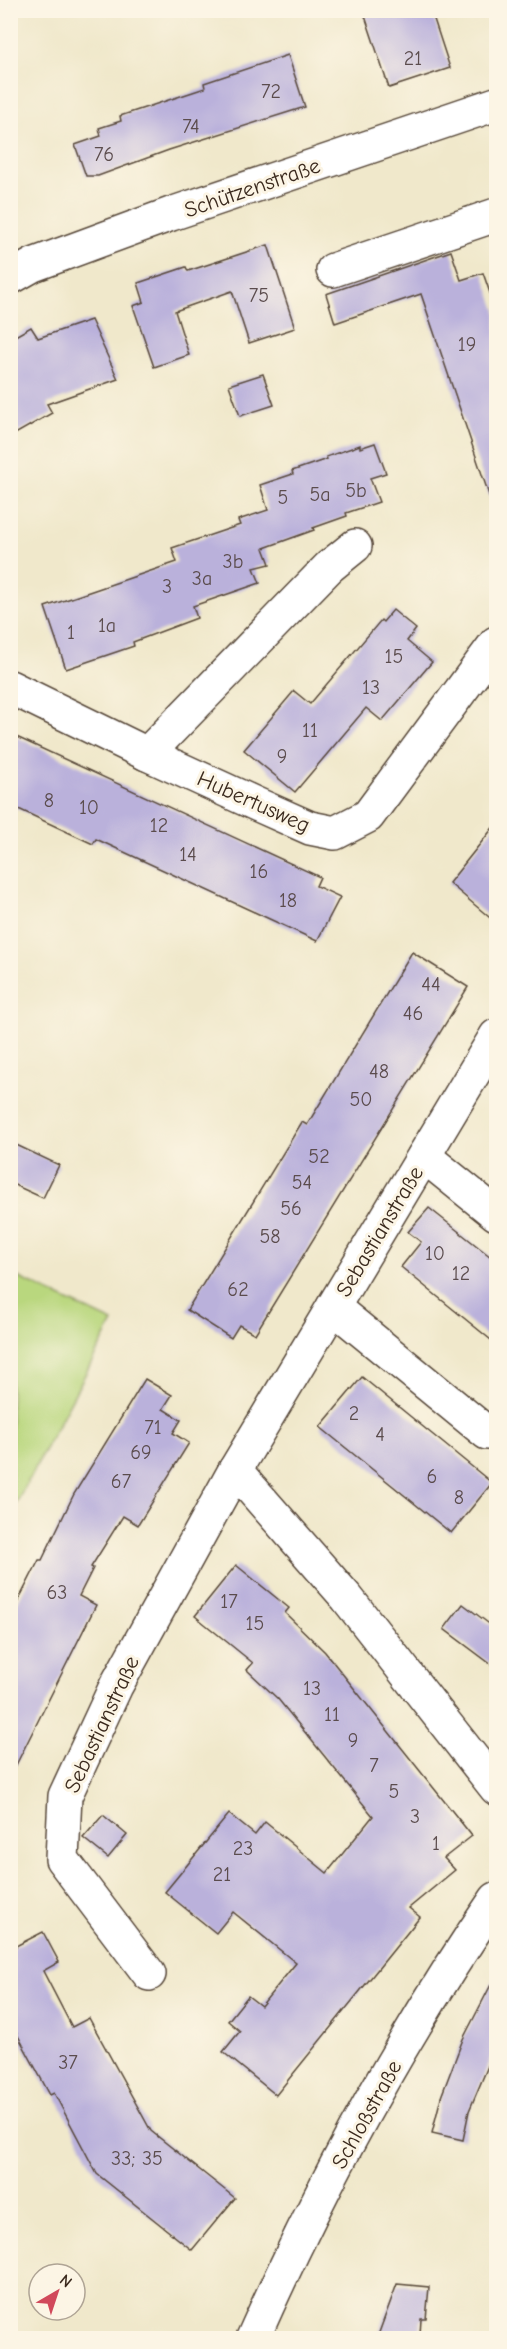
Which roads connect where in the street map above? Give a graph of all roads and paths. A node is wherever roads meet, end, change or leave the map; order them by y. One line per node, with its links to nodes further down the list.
1 (496, 104): 4 (street, Schützenstraße)
2 (496, 215): 3 (street)
3 (333, 270)
4 (10, 278)
5 (355, 546): 8 (street)
6 (496, 643): 8 (street, Hubertusweg)
7 (10, 687): 8 (street, Hubertusweg)
8 (147, 754)
9 (496, 1036): 10 (street, Sebastianstraße)
10 (424, 1156): 11 (street, Sebastianstraße); 12 (street, Sebastianstraße)
11 (496, 1214)
12 (333, 1307): 13 (street, Sebastianstraße); 14 (street, Sebastianstraße)
13 (488, 1433)
14 (235, 1470): 15 (street); 17 (street, Sebastianstraße)
15 (496, 1788)
16 (496, 1899): 18 (street, Schloßstraße)
17 (149, 1974)
18 (253, 2338)

